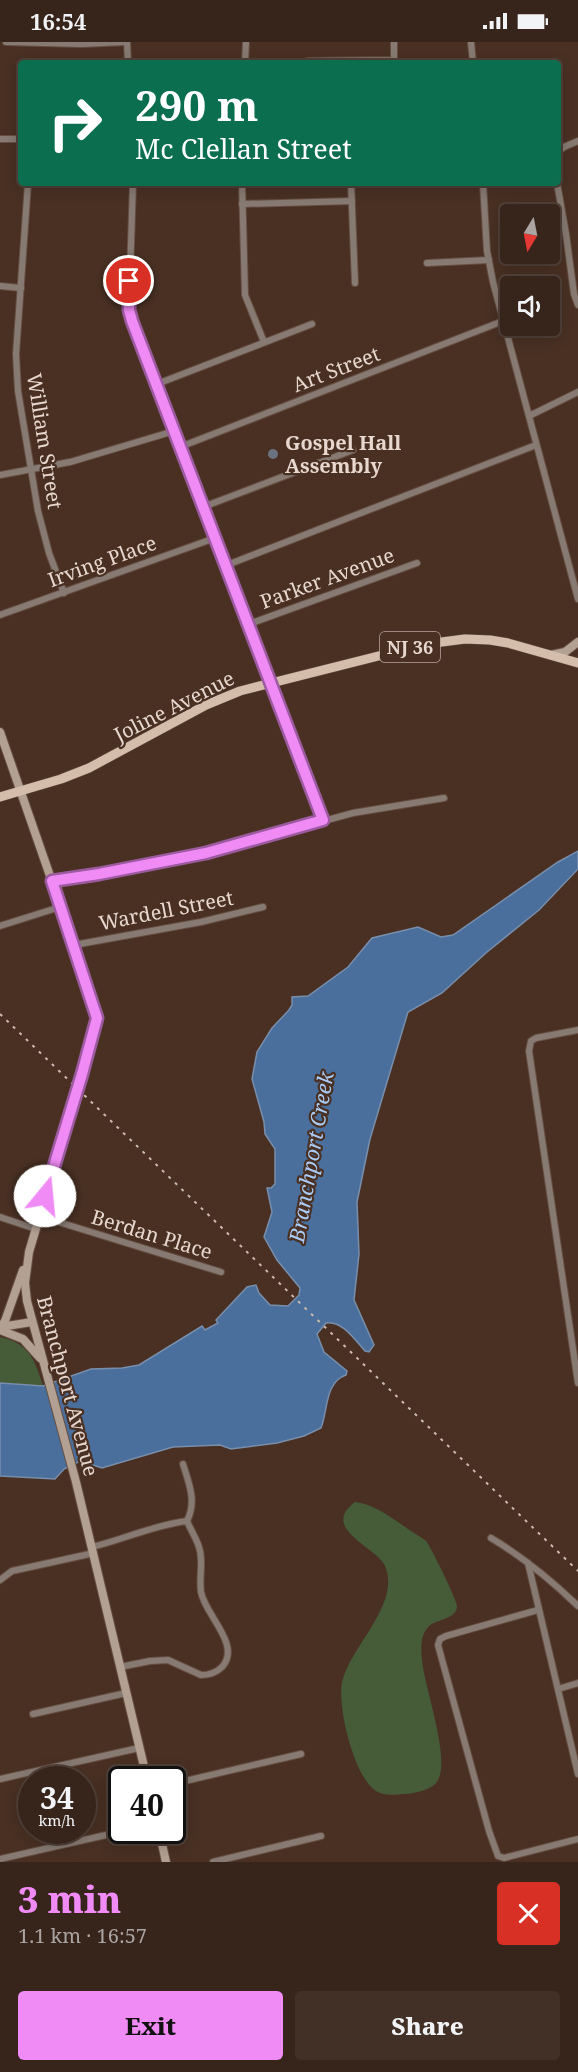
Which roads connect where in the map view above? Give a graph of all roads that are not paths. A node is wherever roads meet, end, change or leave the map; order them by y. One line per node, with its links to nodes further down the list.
1 (6, 42): 2 (street)
2 (126, 42): 6 (street)
3 (246, 42): 7 (street)
4 (394, 42): 8 (street)
5 (471, 42): 9 (street)
6 (128, 60)
7 (245, 60)
8 (394, 60)
9 (473, 60)
10 (0, 139): 11 (street)
11 (18, 139)
12 (578, 141): 13 (street)
13 (561, 150)
14 (28, 186): 26 (street, William Street)
15 (133, 186): 33 (street)
16 (242, 186): 21 (street)
17 (351, 186): 20 (street)
18 (483, 186): 22 (street)
19 (557, 186): 27 (street)
20 (352, 201): 21 (street); 24 (street)
21 (242, 204): 32 (street)
22 (489, 260): 23 (street); 28 (street)
23 (427, 263)
24 (355, 283)
25 (0, 286): 26 (street)
26 (21, 288): 40 (street, William Street)
27 (578, 305)
28 (500, 308)
29 (500, 322): 38 (street, Art Street)
30 (312, 324): 32 (street)
31 (507, 336): 35 (street)
32 (264, 342): 33 (street)
33 (157, 384): 36 (street)
34 (578, 392): 35 (street)
35 (529, 416): 37 (street)
36 (174, 431): 38 (street); 40 (street)
37 (536, 445): 45 (street); 47 (street)
38 (180, 447): 42 (street)
39 (353, 450): 42 (street)
40 (32, 470): 41 (street); 46 (street, William Street)
41 (0, 475)
42 (203, 507): 43 (street)
43 (215, 537): 45 (street); 46 (street, Irving Place)
44 (417, 563): 49 (street, Parker Avenue)
45 (226, 565): 49 (street)
46 (64, 593): 48 (street, Irving Place)
47 (578, 599)
48 (0, 615)
49 (249, 624): 53 (street)
50 (578, 642): 51 (street)
51 (551, 655): 52 (main road, Joline Avenue / NJ 36); 53 (main road, Joline Avenue / NJ 36)
52 (578, 663)
53 (271, 682): 55 (main road, Joline Avenue / NJ 36); 58 (street)
54 (0, 732): 55 (street, Branchport Avenue)
55 (21, 791): 56 (main road, Joline Avenue / NJ 36); 59 (street, Branchport Avenue)
56 (0, 797)
57 (444, 798): 58 (street)
58 (323, 820): 59 (street)
59 (52, 881): 60 (street, Branchport Avenue)
60 (60, 907): 62 (street); 63 (street, Branchport Avenue)
61 (263, 907): 63 (street, Wardell Street)
62 (0, 926)
63 (74, 945): 65 (street, Branchport Avenue)
64 (578, 1030): 73 (street)
65 (39, 1216): 67 (street, Branchport Avenue); 69 (street, Berdan Place)
66 (0, 1217): 67 (street)
67 (36, 1228): 68 (street, Branchport Avenue)
68 (28, 1252): 70 (street, Branchport Avenue); 71 (street)
69 (221, 1272)
70 (32, 1322): 71 (street); 72 (street, Branchport Avenue)
71 (0, 1328): 72 (street)
72 (45, 1367): 77 (street, Branchport Avenue)
73 (578, 1383)
74 (183, 1464): 75 (street)
75 (187, 1521): 77 (street); 82 (street)
76 (491, 1538): 78 (street)
77 (93, 1550): 79 (street); 82 (street, Branchport Avenue)
78 (528, 1563): 80 (street); 81 (street)
79 (0, 1580)
80 (578, 1606)
81 (538, 1610): 84 (street); 95 (street)
82 (120, 1666): 85 (street, Branchport Avenue)
83 (578, 1683): 84 (street)
84 (558, 1689): 90 (street)
85 (126, 1693): 86 (street); 87 (street, Branchport Avenue)
86 (33, 1714)
87 (139, 1748): 89 (street, Branchport Avenue); 91 (street)
88 (301, 1754): 92 (street)
89 (144, 1766)
90 (578, 1774)
91 (0, 1779)
92 (186, 1781)
93 (108, 1835): 97 (street)
94 (321, 1836): 99 (street)
95 (578, 1839)
96 (162, 1844): 98 (street)
97 (0, 1859)
98 (166, 1862)
99 (213, 1862)

